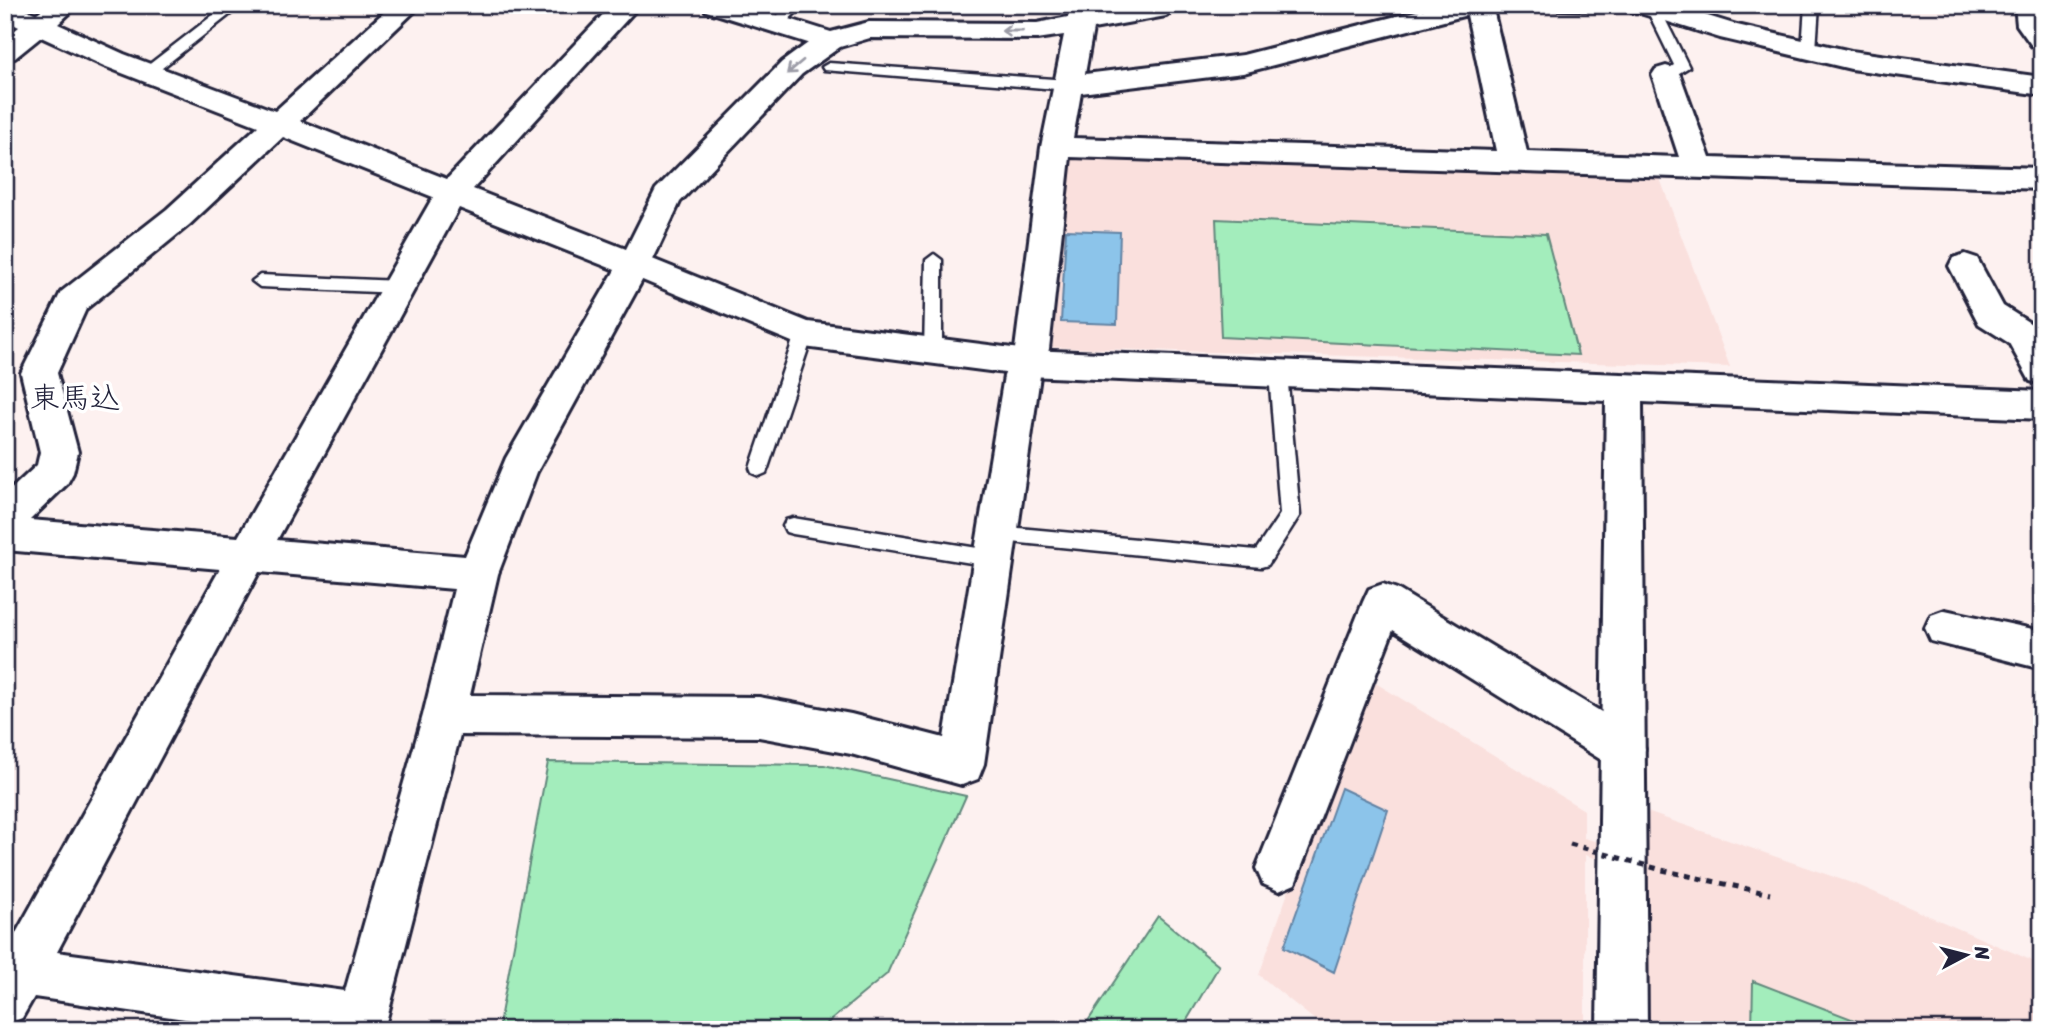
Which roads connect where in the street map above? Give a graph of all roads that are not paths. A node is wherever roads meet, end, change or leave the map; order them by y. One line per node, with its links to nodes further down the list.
1 (65, 5): 15 (street)
2 (235, 5): 21 (lane)
3 (408, 5): 25 (street)
4 (626, 5): 30 (street)
5 (716, 5): 16 (street)
6 (797, 5): 16 (lane)
7 (1165, 5): 14 (street)
8 (1475, 5): 23 (street); 27 (street)
9 (1531, 5): 12 (lane)
10 (1812, 5): 18 (lane)
11 (2029, 5): 17 (street)
12 (1653, 7): 18 (street); 22 (lane)
13 (5, 10): 15 (street)
14 (1082, 15): 20 (street, one-way to 20); 23 (street)
15 (42, 24): 19 (street); 21 (street)
16 (776, 24): 20 (street)
17 (2042, 40)
18 (1809, 50): 24 (street)
19 (5, 52)
20 (829, 54): 23 (lane); 32 (street, one-way to 32)
21 (147, 73): 25 (street)
22 (1666, 75): 28 (street)
23 (1068, 85): 26 (street)
24 (2042, 86)
25 (280, 124): 30 (street); 43 (street)
26 (1056, 147): 27 (street); 38 (street)
27 (1514, 161): 28 (street)
28 (1699, 167): 29 (street)
29 (2042, 179)
30 (451, 194): 32 (street); 35 (street)
31 (934, 260): 37 (lane)
32 (635, 264): 36 (street); 48 (street)
33 (1965, 266): 41 (street)
34 (260, 281): 35 (lane)
35 (399, 287): 47 (street)
36 (804, 334): 37 (street); 42 (lane)
37 (933, 352): 38 (street)
38 (1028, 363): 39 (street); 46 (street)
39 (1278, 373): 40 (street); 46 (lane)
40 (1624, 388): 41 (street); 52 (street)
41 (2041, 399)
42 (759, 468)
43 (5, 519)
44 (793, 526): 46 (lane)
45 (5, 534): 47 (street)
46 (997, 547): 51 (street)
47 (249, 554): 48 (street); 54 (street)
48 (478, 574): 51 (street)
49 (1945, 628): 50 (street)
50 (2042, 650)
51 (444, 715): 55 (street)
52 (1623, 749): 53 (street); 56 (street)
53 (1279, 868)
54 (12, 979): 55 (street)
55 (361, 1023)
56 (1622, 1030)

